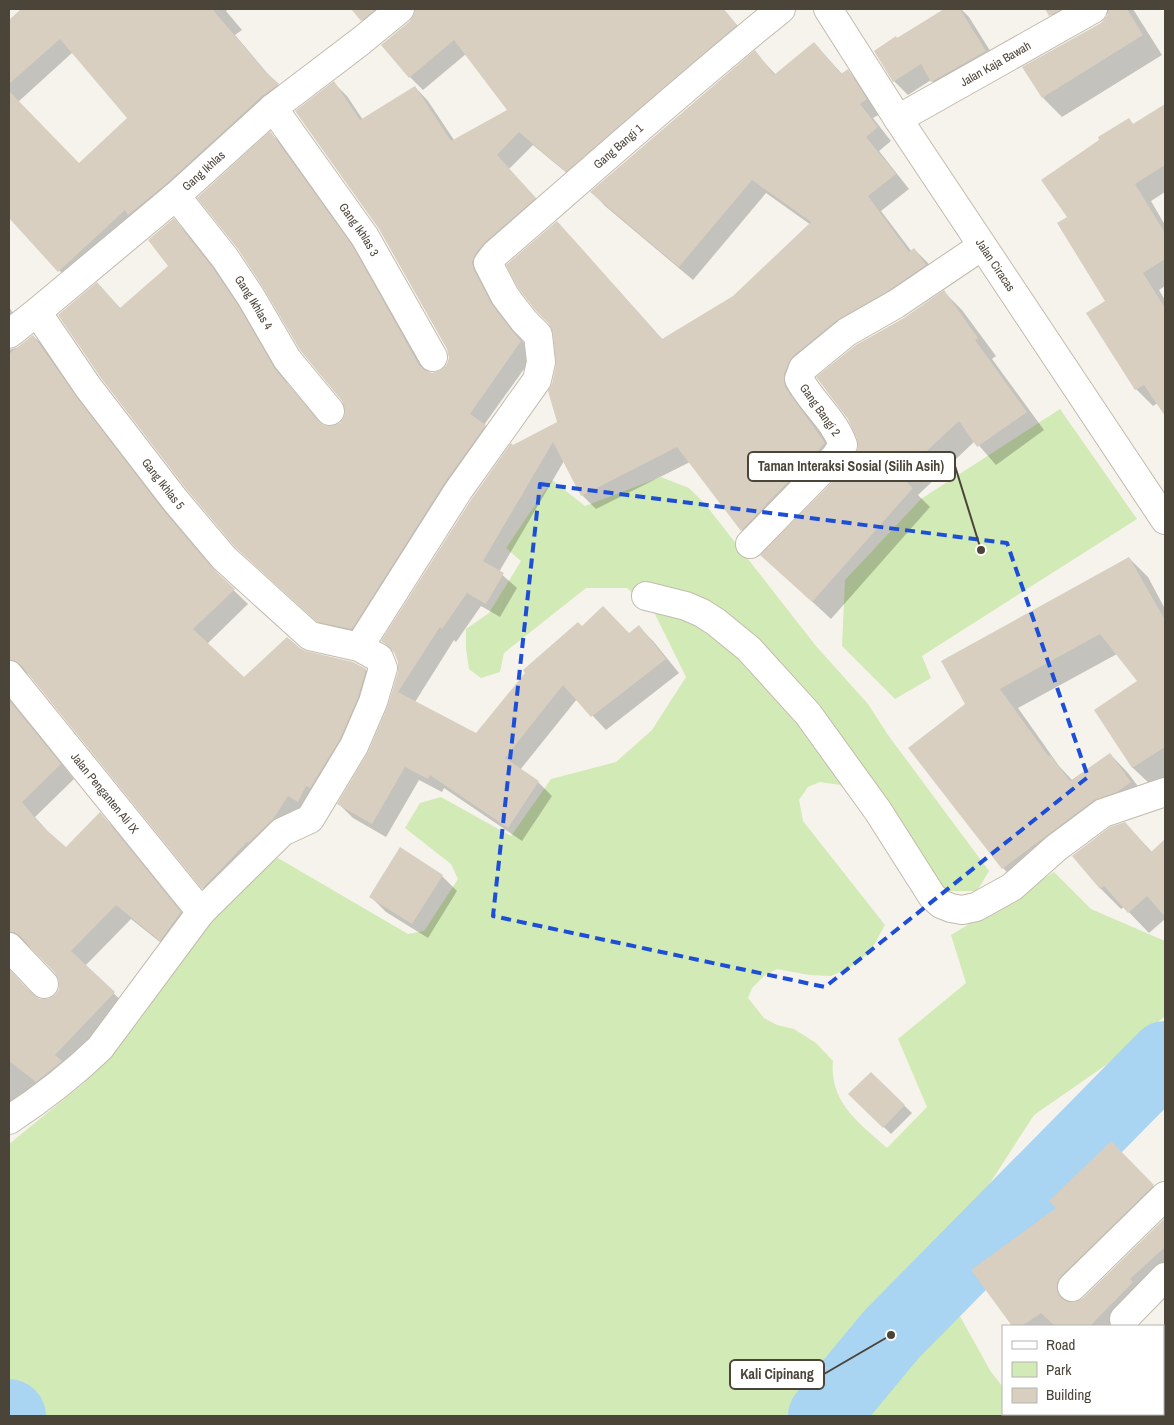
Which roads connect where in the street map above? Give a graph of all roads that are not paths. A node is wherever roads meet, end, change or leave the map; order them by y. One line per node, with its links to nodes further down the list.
1 (400, 9): 5 (street, Gang Ikhlas)
2 (781, 9): 16 (street, Gang Bangi 1)
3 (828, 9): 6 (street, Jalan Ciracas)
4 (1093, 9): 6 (street, Jalan Kaja Bawah)
5 (273, 108): 7 (street, Gang Ikhlas); 11 (street, Gang Ikhlas 3)
6 (898, 119): 8 (street, Jalan Ciracas)
7 (176, 196): 9 (street, Gang Ikhlas); 12 (street, Gang Ikhlas 4)
8 (982, 246): 13 (street, Jalan Ciracas); 14 (street, Gang Bangi 2)
9 (37, 312): 10 (street, Gang Ikhlas); 16 (street, Gang Ikhlas 5)
10 (9, 334)
11 (434, 357)
12 (330, 411)
13 (1165, 520)
14 (750, 544)
15 (646, 596): 18 (street)
16 (360, 647): 19 (street)
17 (9, 675): 19 (street, Jalan Penganten Ali IX)
18 (1165, 792)
19 (201, 912): 22 (street)
20 (9, 947): 21 (street)
21 (44, 984)
22 (9, 1120)
23 (1165, 1196): 25 (street)
24 (1165, 1277): 26 (street)
25 (1072, 1287)
26 (1124, 1319)

